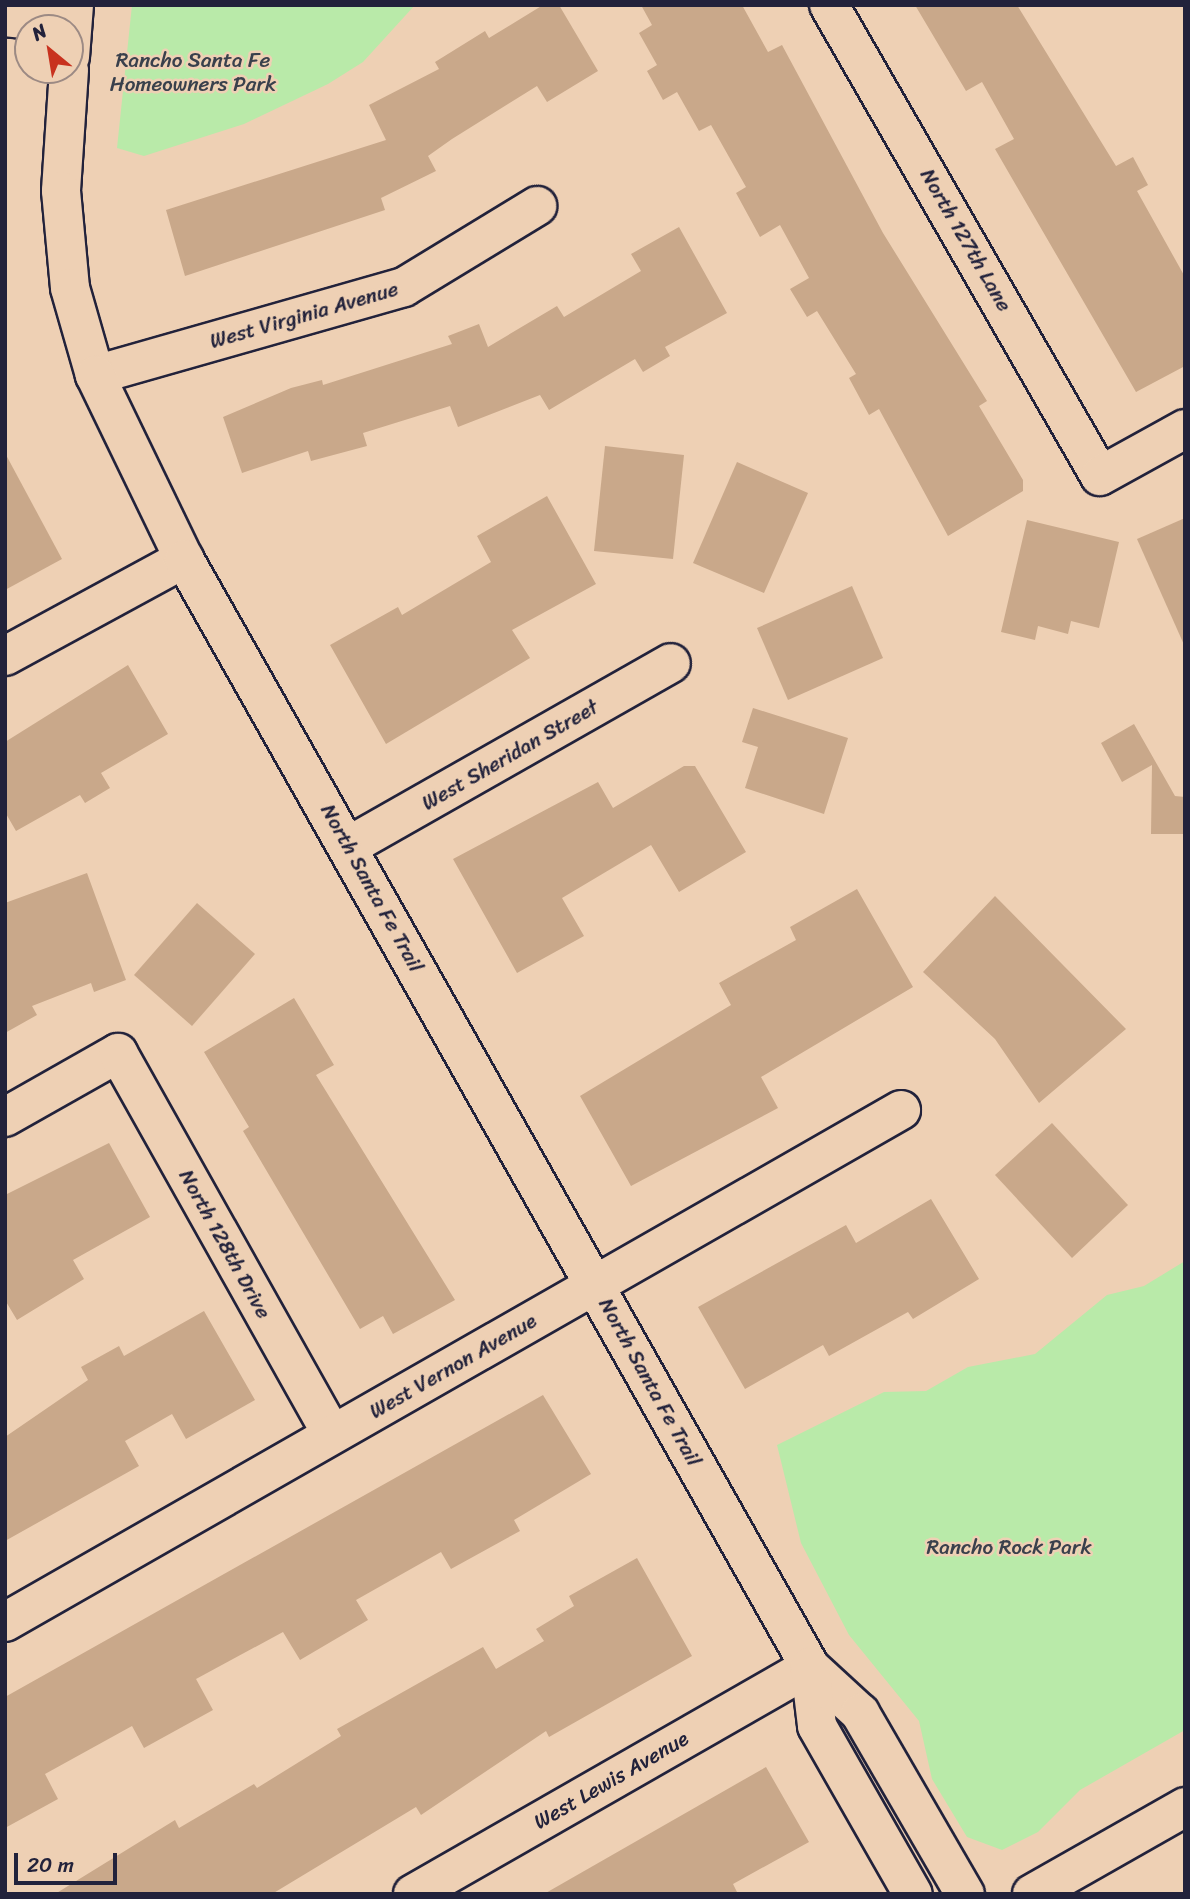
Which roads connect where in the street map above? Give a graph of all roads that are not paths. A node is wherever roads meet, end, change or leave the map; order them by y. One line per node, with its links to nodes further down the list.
1 (829, 5): 5 (street, North 127th Lane)
2 (68, 84): 4 (street, North Santa Fe Trail)
3 (537, 206): 4 (street, West Virginia Avenue)
4 (95, 376): 6 (street, North Santa Fe Trail)
5 (1185, 429)
6 (184, 559): 7 (street); 9 (street, North Santa Fe Trail)
7 (5, 656)
8 (671, 663): 9 (street, West Sheridan Street)
9 (349, 846): 12 (street, North Santa Fe Trail)
10 (901, 1110): 12 (street, West Vernon Avenue)
11 (5, 1117): 13 (street, North 128th Drive)
12 (596, 1285): 13 (street, West Vernon Avenue); 15 (street, North Santa Fe Trail)
13 (332, 1434): 14 (street, West Vernon Avenue)
14 (5, 1622)
15 (810, 1667): 17 (street, West Lewis Avenue); 18 (street, North Santa Fe Trail); 19 (street, North Santa Fe Trail)
16 (1185, 1807): 20 (street)
17 (413, 1894)
18 (913, 1894)
19 (965, 1894)
20 (1032, 1894)

